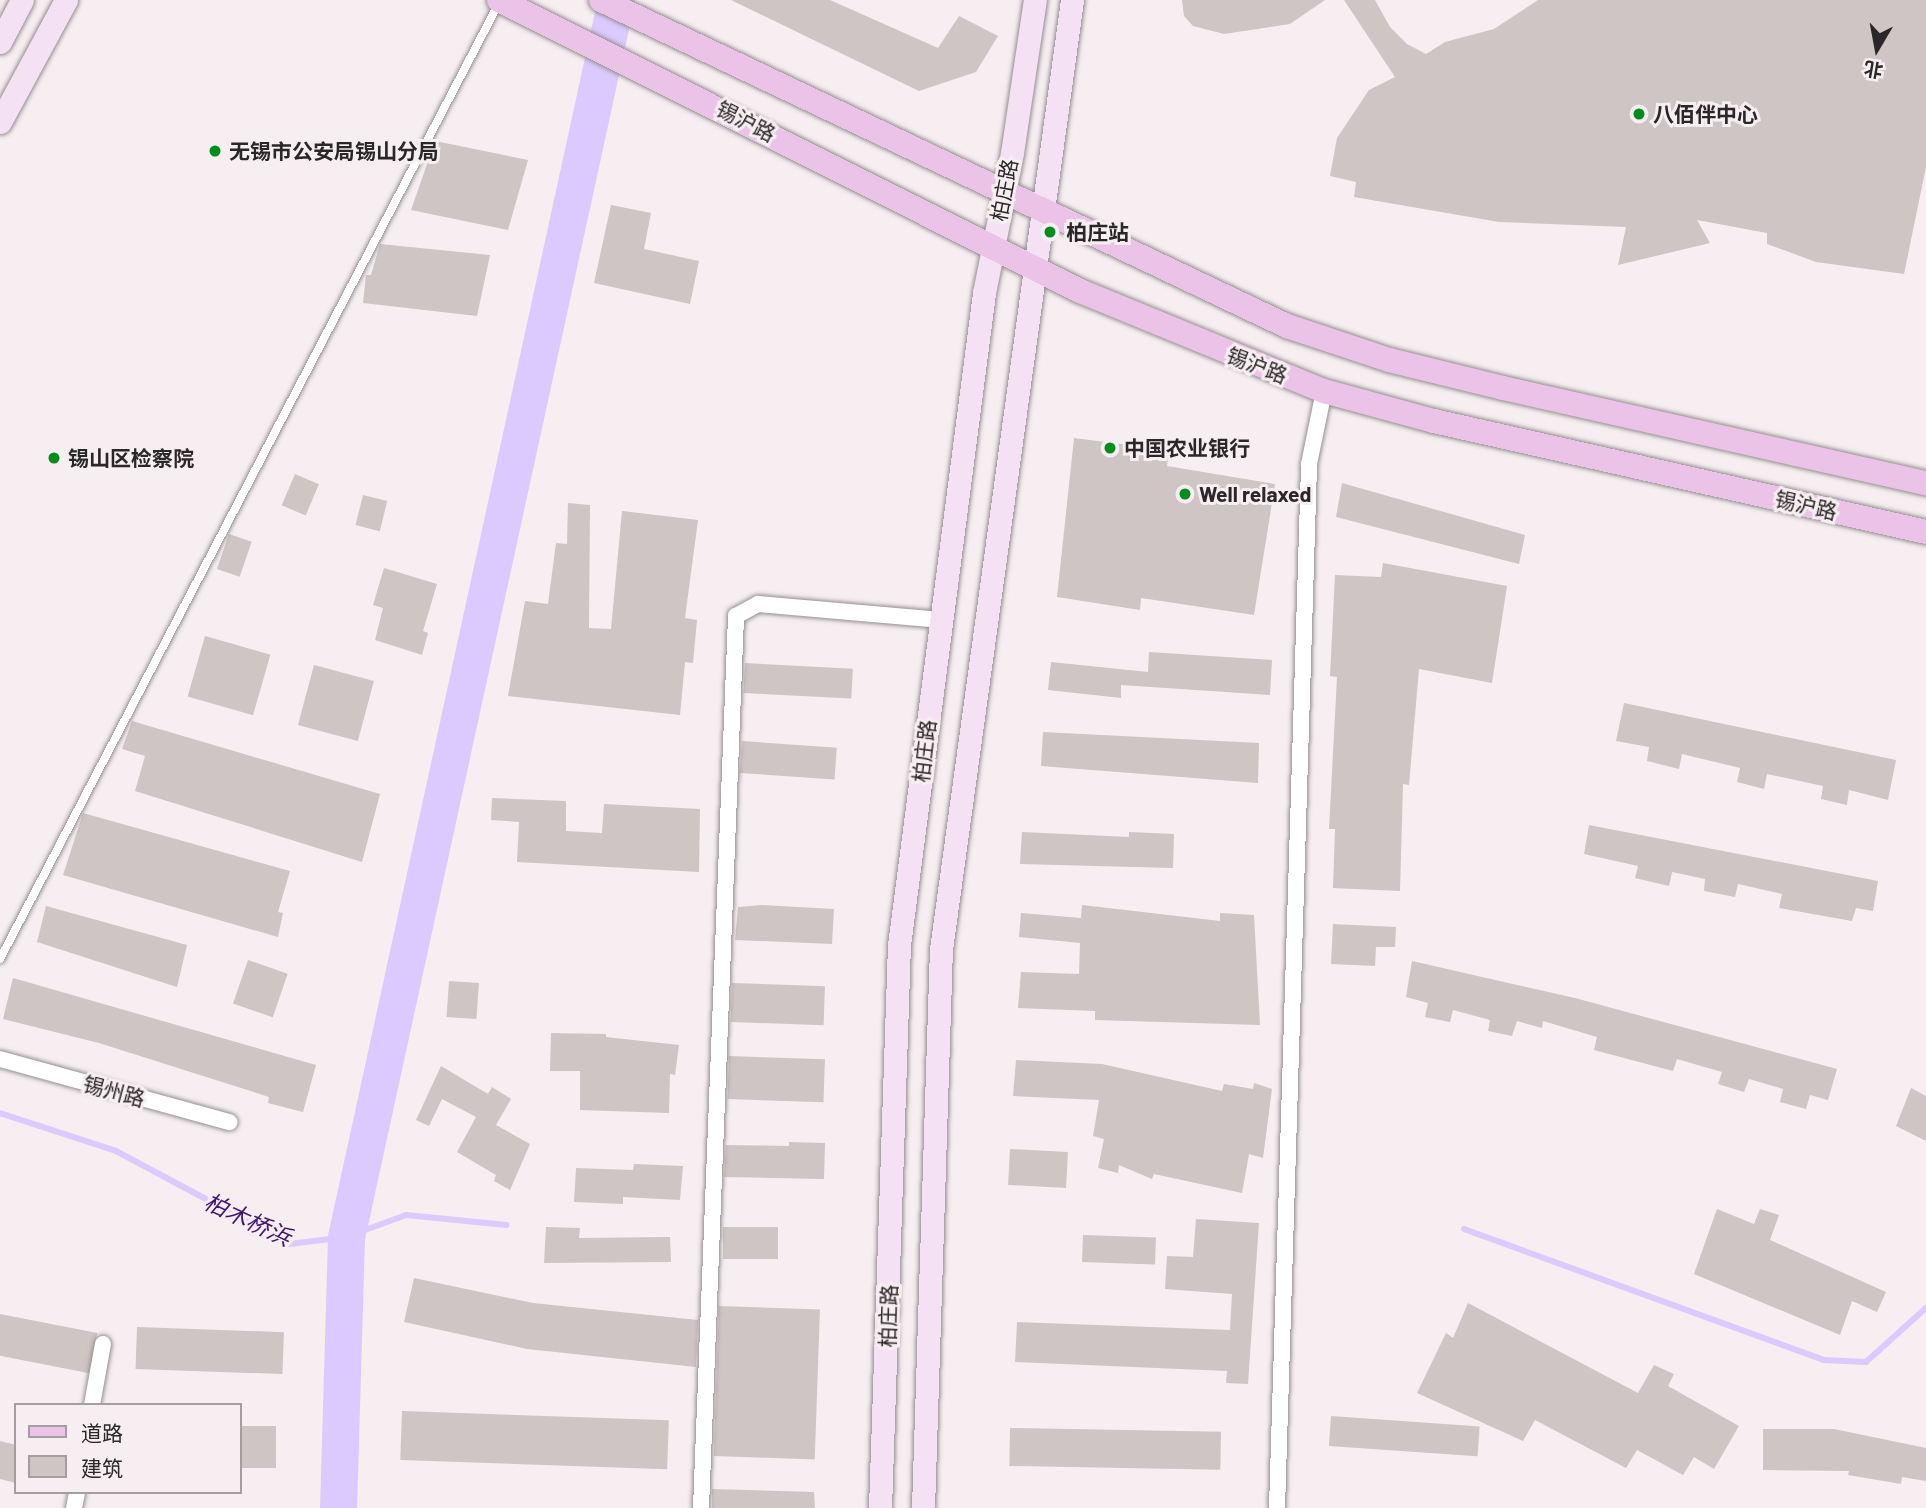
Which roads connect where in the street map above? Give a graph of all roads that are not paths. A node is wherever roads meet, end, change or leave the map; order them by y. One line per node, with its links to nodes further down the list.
1 (22, 0): 7 (street)
2 (66, 0): 8 (street)
3 (499, 0): 11 (main road, 锡沪路); 17 (lane)
4 (601, 0): 9 (main road)
5 (1035, 0): 9 (street, 柏庄路)
6 (1072, 0): 10 (street, 柏庄路)
7 (0, 42)
8 (0, 122)
9 (1004, 194): 10 (main road); 11 (street, 柏庄路)
10 (1042, 213): 12 (street, 柏庄路); 14 (main road)
11 (993, 247): 12 (main road, 锡沪路); 16 (street, 柏庄路)
12 (1035, 268): 13 (main road, 锡沪路); 24 (street, 柏庄路)
13 (1324, 391): 15 (main road, 锡沪路); 25 (street)
14 (1926, 483)
15 (1926, 532)
16 (941, 620): 22 (street); 23 (street, 柏庄路)
17 (0, 959)
18 (0, 1059): 19 (street, 锡州路)
19 (229, 1122)
20 (103, 1345): 21 (street)
21 (92, 1403)
22 (701, 1508)
23 (880, 1508)
24 (923, 1508)
25 (1277, 1508)

